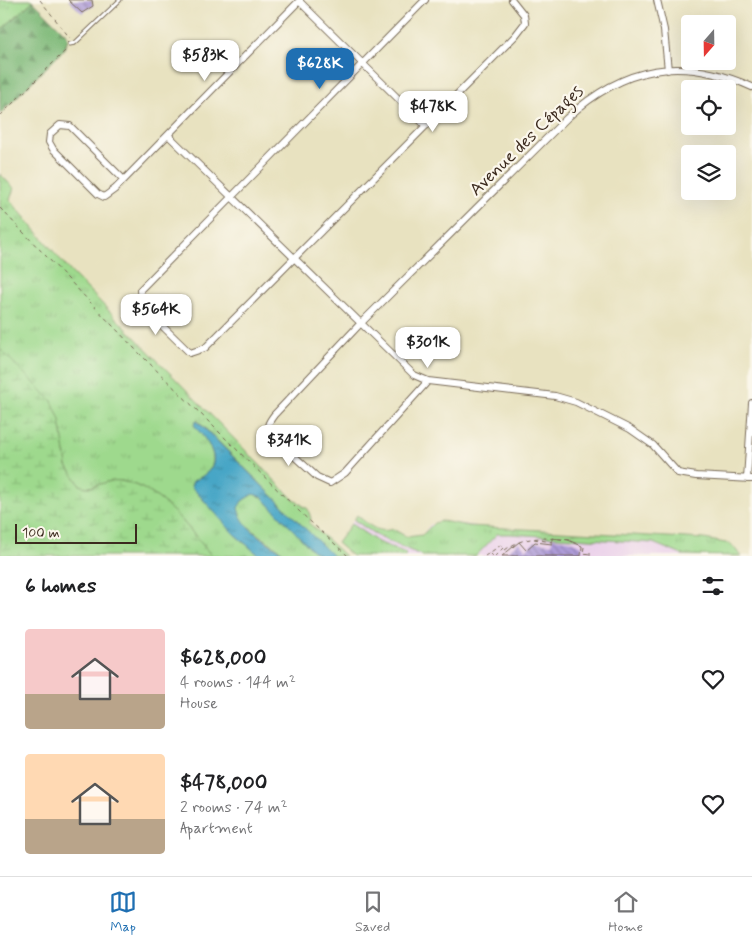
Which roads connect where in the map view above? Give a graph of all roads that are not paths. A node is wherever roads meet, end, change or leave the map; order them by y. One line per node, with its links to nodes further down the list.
1 (120, 0): 6 (lane)
2 (425, 0): 7 (street)
3 (512, 0): 10 (street)
4 (657, 0): 8 (street)
5 (300, 1): 7 (street); 11 (street)
6 (70, 44)
7 (362, 63): 10 (street); 13 (street)
8 (668, 70): 9 (street, Avenue des Cépages); 15 (street, Avenue des Cépages)
9 (752, 87)
10 (426, 126): 14 (street)
11 (168, 135): 12 (street); 13 (street)
12 (124, 180): 12 (street)
13 (231, 196): 14 (street); 14 (street)
14 (294, 259): 15 (street)
15 (360, 324): 16 (street); 16 (street, Avenue des Cépages)
16 (428, 381): 18 (street)
17 (752, 403): 18 (street)
18 (750, 479)

